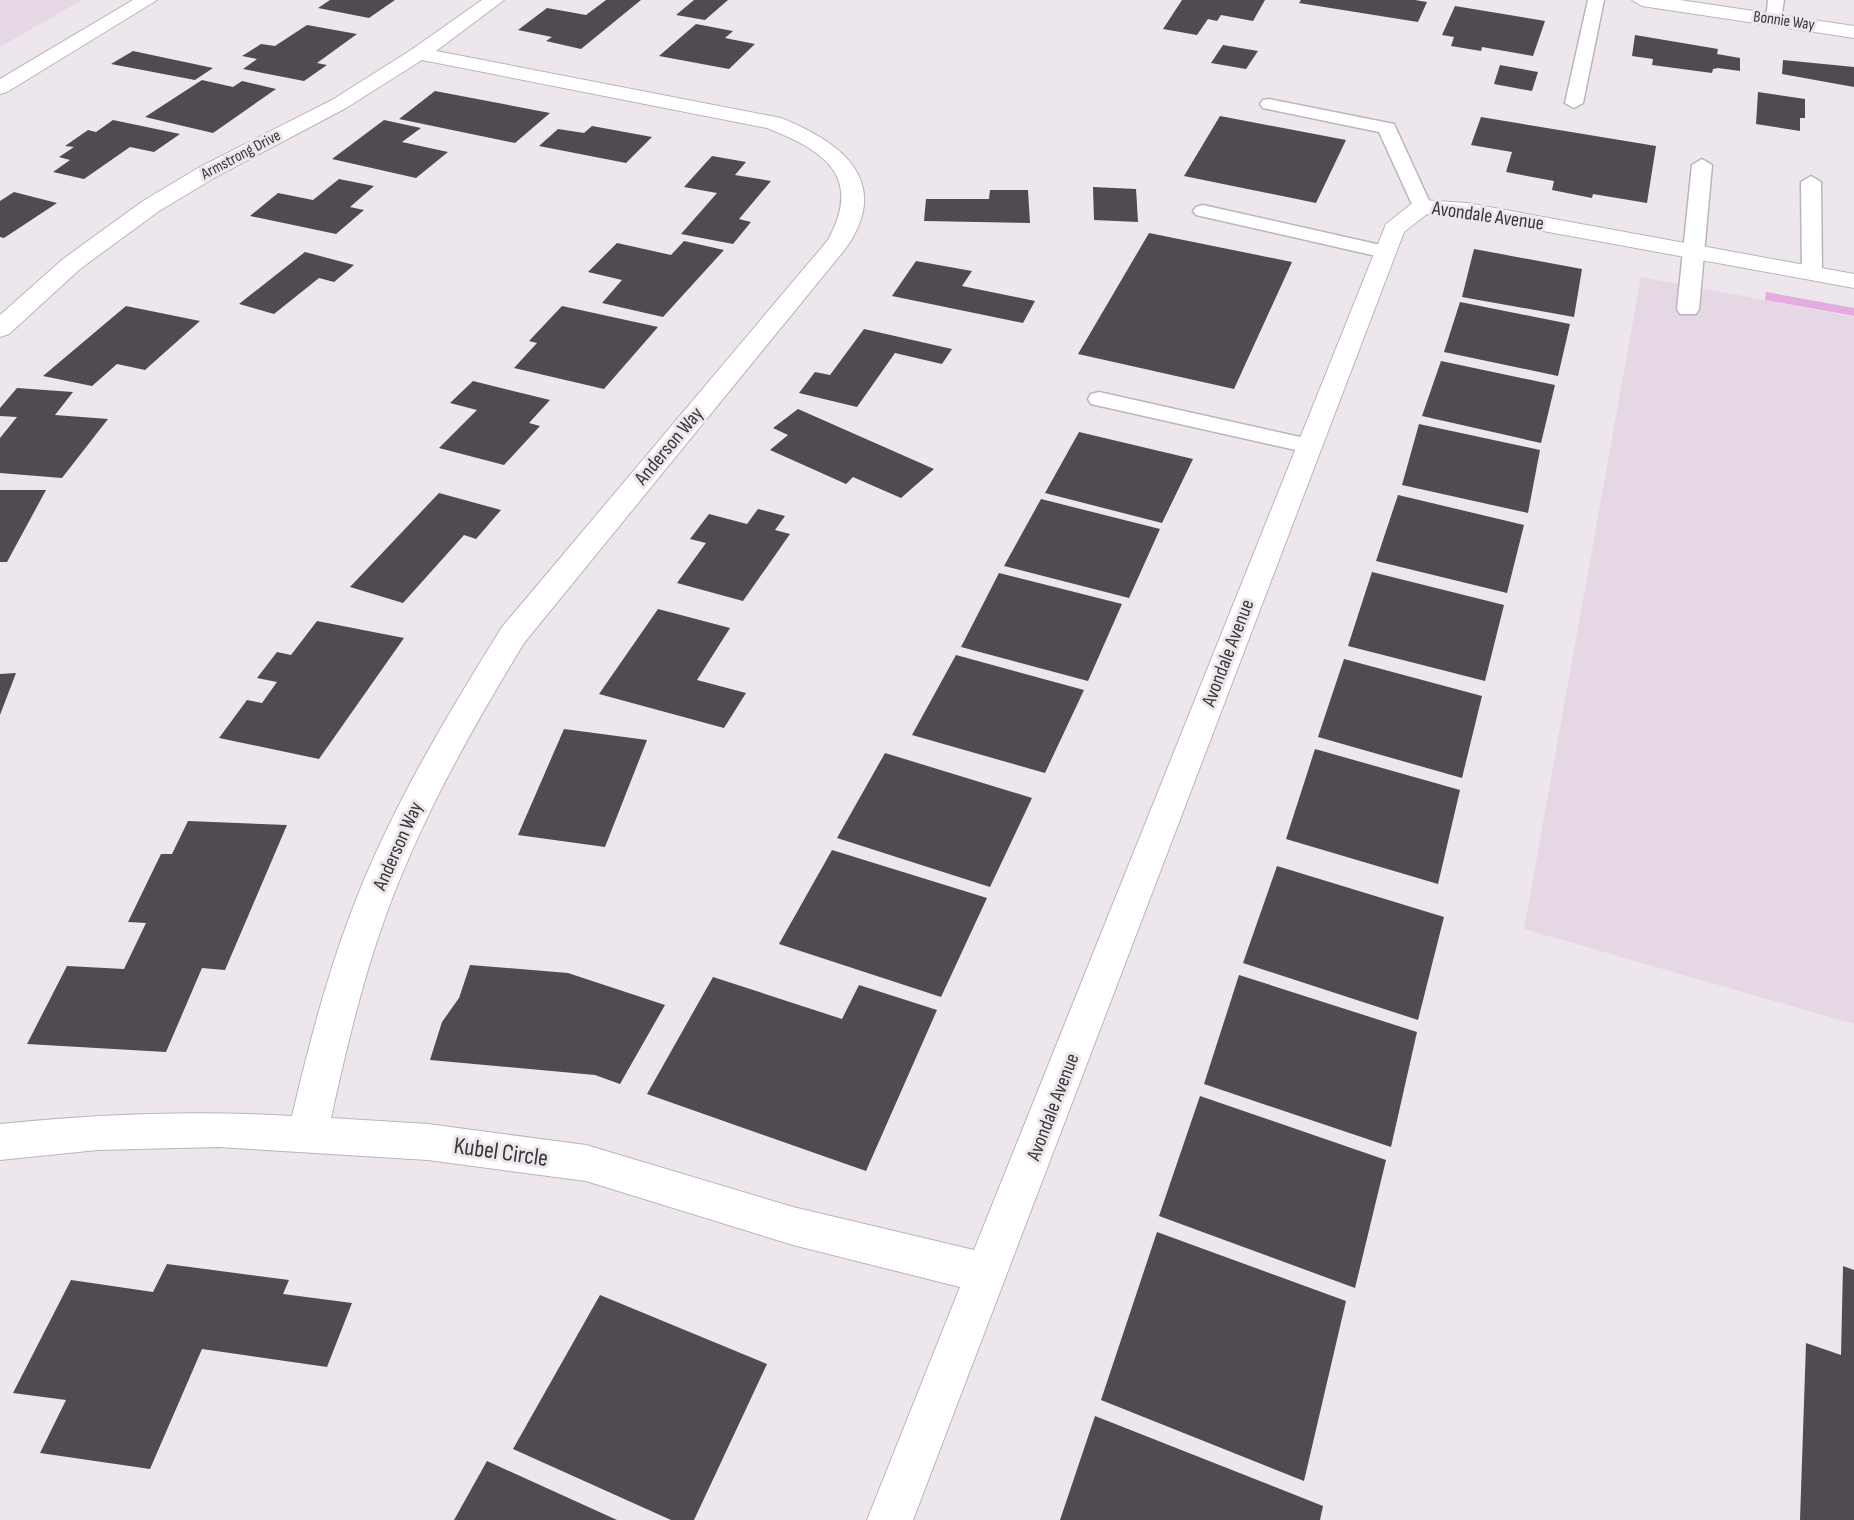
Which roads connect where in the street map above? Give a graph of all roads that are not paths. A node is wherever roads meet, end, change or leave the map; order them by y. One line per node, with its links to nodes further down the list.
1 (147, 0): 9 (street)
2 (494, 0): 8 (street, Armstrong Drive)
3 (1596, 0): 10 (lane)
4 (1642, 0): 6 (street, Bonnie Way)
5 (1776, 0): 6 (lane)
6 (1774, 20): 7 (street, Bonnie Way)
7 (1854, 32)
8 (422, 54): 21 (street, Armstrong Drive); 24 (street, Anderson Way)
9 (0, 88)
10 (1574, 103)
11 (1269, 104): 14 (lane)
12 (1702, 165): 16 (lane)
13 (1811, 182): 18 (lane)
14 (1422, 207): 16 (street, Avondale Avenue); 17 (street, Avondale Avenue)
15 (1203, 211): 17 (lane)
16 (1694, 251): 18 (street, Avondale Avenue); 20 (lane)
17 (1384, 252): 23 (street, Avondale Avenue)
18 (1812, 273): 19 (street, Avondale Avenue)
19 (1854, 281)
20 (1688, 309)
21 (0, 329)
22 (1099, 399): 23 (lane)
23 (1309, 447): 26 (street, Avondale Avenue)
24 (307, 1136): 25 (street, Kubel Circle); 26 (street, Kubel Circle)
25 (0, 1143)
26 (988, 1274): 27 (street, Avondale Avenue)
27 (890, 1520)

